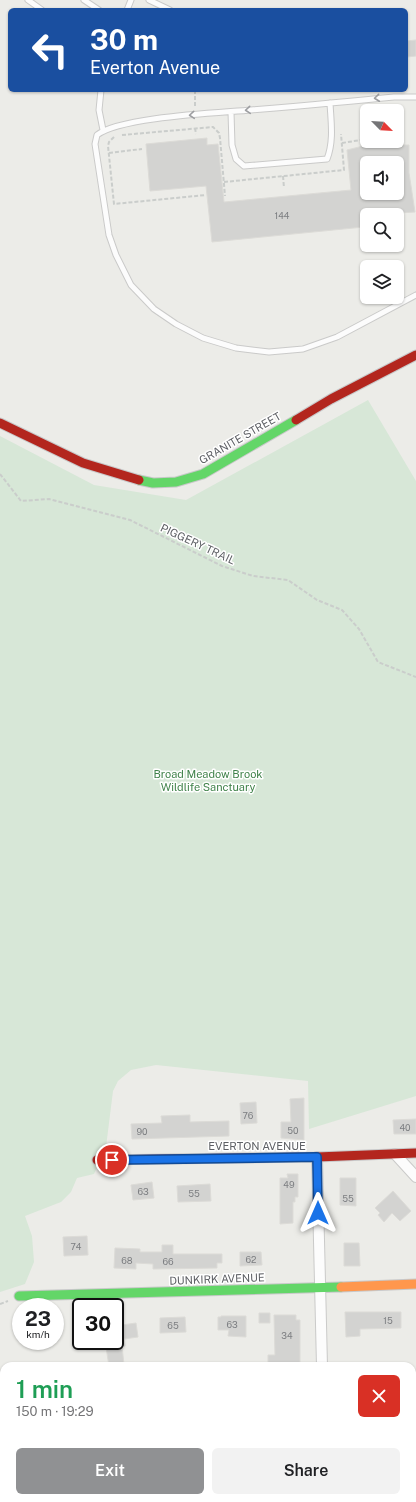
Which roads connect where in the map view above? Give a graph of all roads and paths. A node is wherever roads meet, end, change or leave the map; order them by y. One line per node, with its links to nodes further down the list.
1 (28, 0): 4 (lane)
2 (84, 0): 5 (lane)
3 (149, 0): 6 (lane)
4 (39, 8)
5 (96, 8)
6 (166, 8)
7 (101, 92): 14 (lane)
8 (195, 92): 11 (path)
9 (416, 97): 10 (lane, one-way to 10)
10 (330, 103): 12 (lane, one-way to 12); 12 (lane)
11 (195, 108)
12 (231, 112): 14 (lane, one-way to 14)
13 (195, 128): 15 (path); 19 (path); 23 (path)
14 (103, 130): 24 (lane)
15 (196, 134)
16 (360, 140): 17 (path)
17 (342, 143)
18 (142, 149): 19 (path)
19 (109, 153): 22 (path)
20 (283, 176): 21 (path)
21 (284, 188)
22 (206, 195)
23 (224, 196)
24 (416, 295)
25 (416, 355): 26 (street, GRANITE STREET)
26 (0, 423)
27 (0, 474): 28 (path, PIGGERY TRAIL)
28 (416, 677)
29 (416, 1153): 30 (street, EVERTON AVENUE)
30 (395, 1154): 31 (street, EVERTON AVENUE); 33 (street)
31 (317, 1157): 32 (street, EVERTON AVENUE); 35 (street)
32 (97, 1160)
33 (416, 1178)
34 (416, 1284): 35 (street, DUNKIRK AVENUE)
35 (320, 1288): 36 (street, DUNKIRK AVENUE); 37 (street)
36 (18, 1296)
37 (322, 1362)

